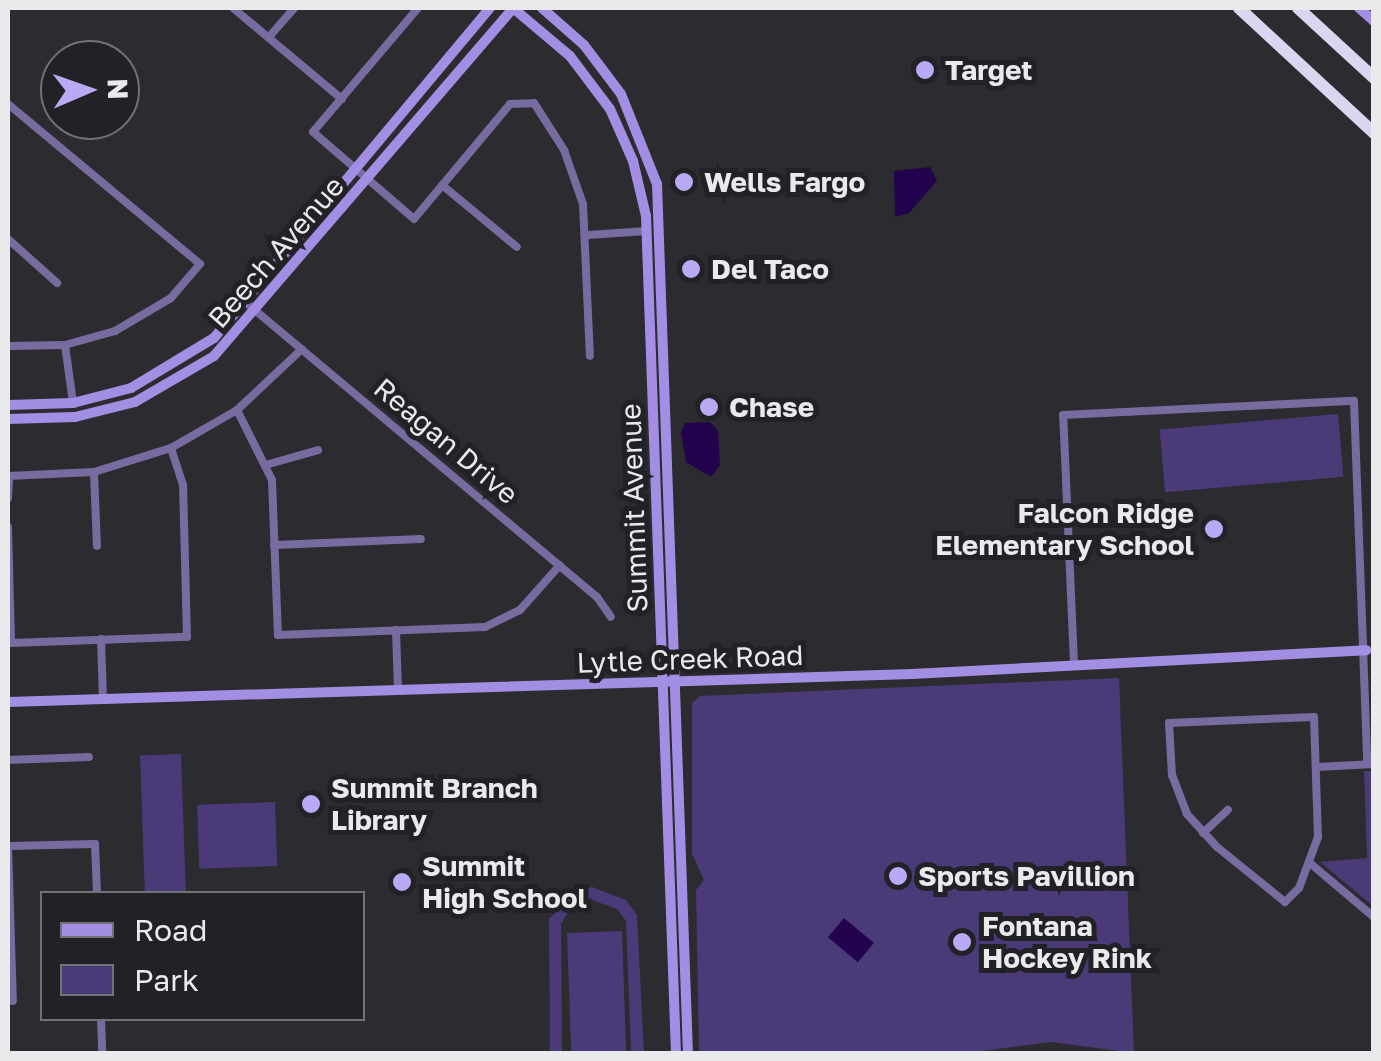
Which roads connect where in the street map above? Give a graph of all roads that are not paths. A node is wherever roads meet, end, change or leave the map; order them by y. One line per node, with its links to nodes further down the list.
1 (233, 8): 11 (street)
2 (294, 8): 11 (street)
3 (418, 8): 13 (street)
4 (490, 8): 16 (main road, Beech Avenue)
5 (513, 8): 17 (main road, Beech Avenue); 19 (main road, Summit Avenue)
6 (542, 8): 52 (main road, Summit Avenue)
7 (1239, 8): 15 (highway)
8 (1298, 8): 12 (highway)
9 (1359, 8): 10 (main road)
10 (1374, 21)
11 (268, 37): 13 (street)
12 (1374, 78)
13 (342, 99): 16 (street)
14 (8, 104): 26 (street)
15 (1374, 133)
16 (357, 171): 17 (street); 24 (main road, Beech Avenue)
17 (368, 180): 18 (street); 25 (main road, Beech Avenue)
18 (442, 184): 20 (street); 22 (street)
19 (648, 231): 20 (street); 51 (main road, Summit Avenue)
20 (588, 235): 29 (street)
21 (8, 239): 23 (street)
22 (517, 247)
23 (57, 282)
24 (247, 304): 25 (street, Reagan Drive); 30 (main road, Beech Avenue)
25 (258, 312): 28 (street, Reagan Drive); 33 (main road, Beech Avenue)
26 (65, 344): 27 (street); 30 (street)
27 (8, 346)
28 (302, 349): 32 (street); 44 (street, Reagan Drive)
29 (590, 356)
30 (73, 404): 31 (main road, Beech Avenue)
31 (8, 406)
32 (237, 410): 34 (street); 36 (street)
33 (8, 420)
34 (171, 448): 37 (street); 47 (street)
35 (318, 450): 36 (street)
36 (268, 464): 42 (street)
37 (94, 472): 38 (street); 43 (street)
38 (8, 476): 39 (street)
39 (8, 498)
40 (8, 527): 47 (street)
41 (422, 539): 42 (street)
42 (274, 545): 46 (street)
43 (97, 546)
44 (560, 565): 45 (street, Reagan Drive); 46 (street)
45 (612, 617)
46 (396, 630): 53 (street)
47 (101, 639): 55 (street)
48 (1370, 650): 49 (street); 50 (main road, Lytle Creek Road); 50 (street); 54 (street)
49 (1374, 662)
50 (1074, 664): 52 (main road, Lytle Creek Road)
51 (661, 682): 52 (main road, Lytle Creek Road); 53 (main road, Lytle Creek Road); 70 (main road, Summit Avenue)
52 (677, 682): 71 (main road, Summit Avenue)
53 (398, 690): 55 (main road, Lytle Creek Road)
54 (1369, 690): 59 (street)
55 (103, 700): 56 (main road, Lytle Creek Road)
56 (8, 702)
57 (89, 757): 58 (street)
58 (8, 760)
59 (1370, 764): 60 (street)
60 (1317, 766): 62 (street); 64 (street)
61 (1228, 810): 62 (street)
62 (1203, 833): 64 (street)
63 (8, 846): 65 (street); 67 (street)
64 (1311, 864): 66 (street)
65 (97, 891)
66 (1374, 917)
67 (13, 1001)
68 (101, 1021): 69 (street)
69 (102, 1054)
70 (676, 1054)
71 (688, 1054)

